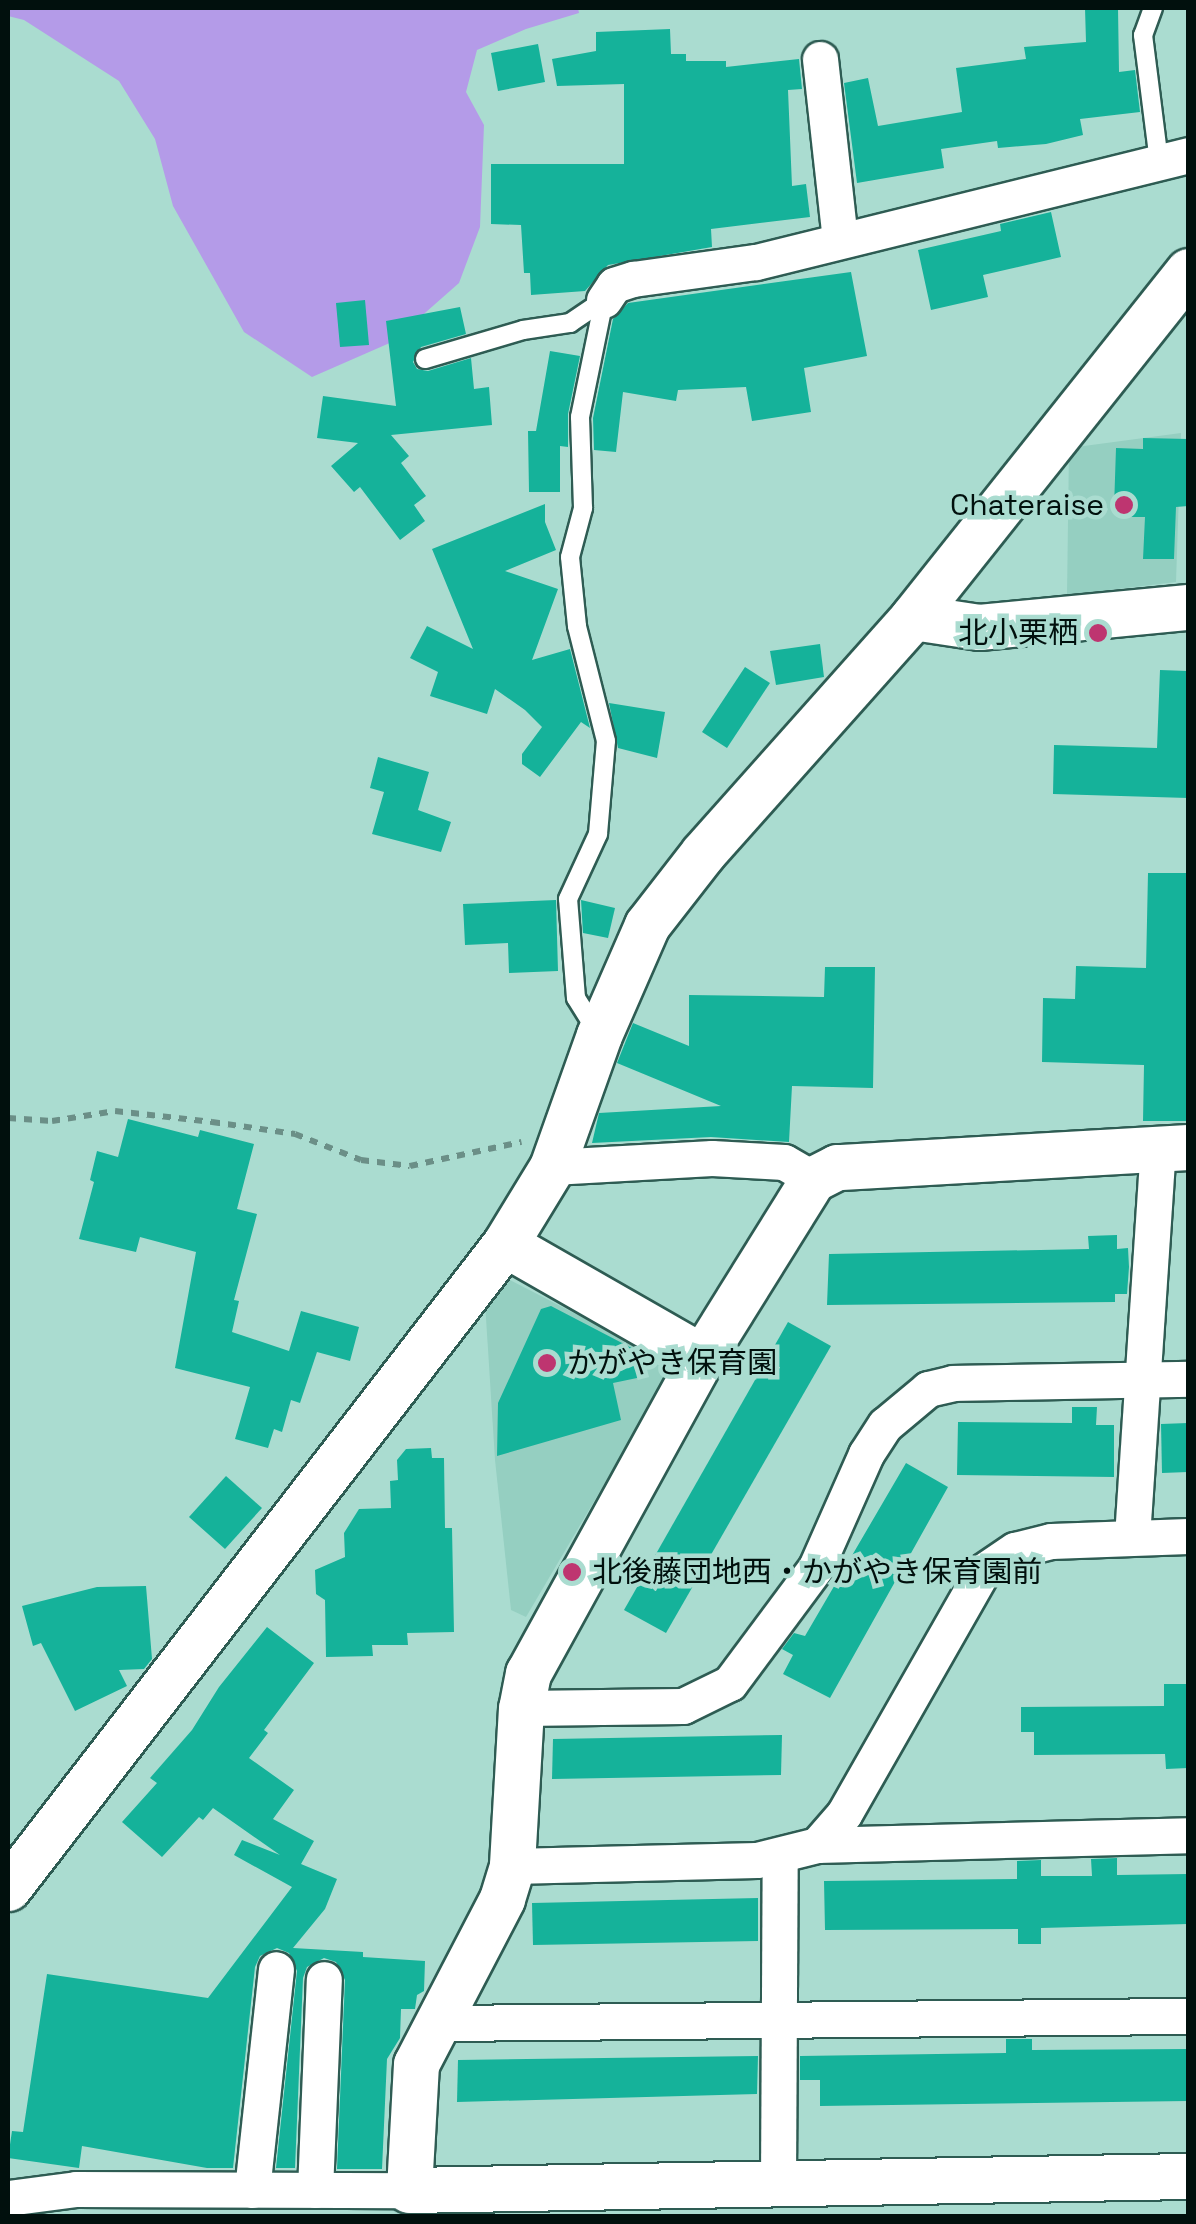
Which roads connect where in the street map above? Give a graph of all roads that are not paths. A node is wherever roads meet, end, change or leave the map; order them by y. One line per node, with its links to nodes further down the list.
1 (1152, 8): 3 (lane)
2 (820, 59): 4 (street)
3 (1174, 158): 4 (street)
4 (840, 240): 6 (street)
5 (1188, 271): 9 (street)
6 (604, 300): 7 (lane); 10 (lane)
7 (425, 359)
8 (1188, 607): 9 (street)
9 (914, 617): 10 (street)
10 (599, 1035): 12 (street)
11 (1173, 1146): 13 (street); 17 (street)
12 (558, 1152): 13 (street); 14 (street)
13 (812, 1178): 15 (street)
14 (506, 1244): 15 (street); 25 (street)
15 (702, 1356): 20 (street)
16 (1188, 1378): 17 (street)
17 (1144, 1380): 19 (street); 20 (street)
18 (1188, 1536): 19 (street)
19 (1132, 1537): 22 (street)
20 (521, 1708): 24 (street)
21 (1188, 1835): 22 (street)
22 (817, 1844): 23 (street)
23 (780, 1856): 24 (street); 29 (street)
24 (512, 1866): 30 (street)
25 (8, 1888)
26 (276, 1969): 33 (street)
27 (324, 1980): 34 (street)
28 (1188, 2016): 29 (street)
29 (780, 2021): 30 (street); 32 (street)
30 (441, 2022): 35 (street)
31 (1188, 2176): 32 (street)
32 (778, 2184): 35 (street)
33 (252, 2190): 34 (street); 36 (street)
34 (315, 2190): 35 (street)
35 (409, 2190)
36 (8, 2198)

